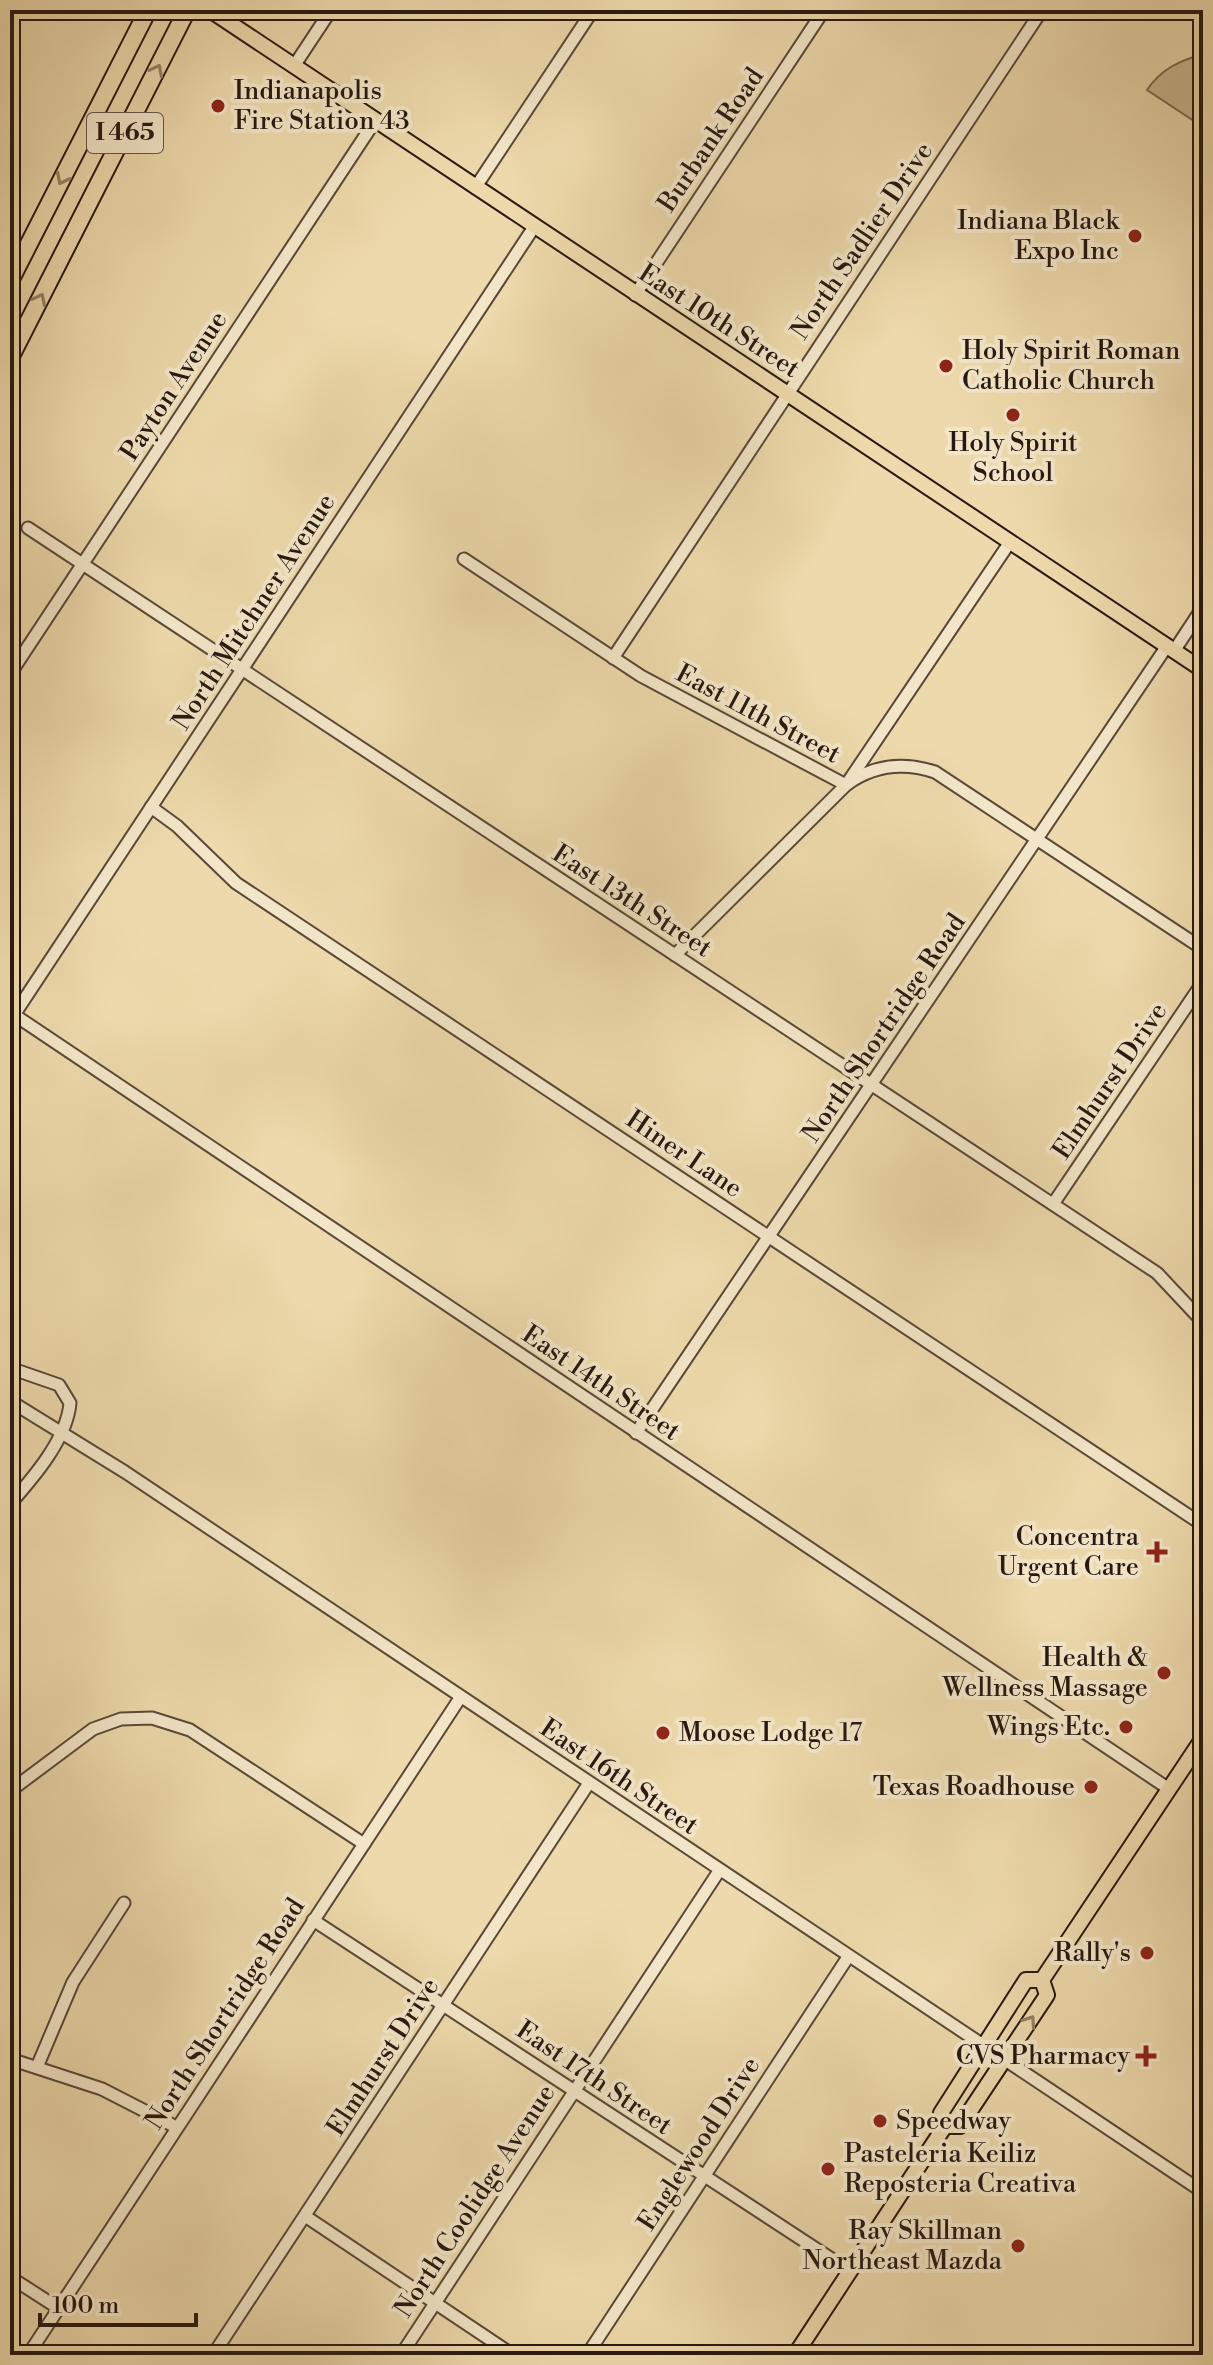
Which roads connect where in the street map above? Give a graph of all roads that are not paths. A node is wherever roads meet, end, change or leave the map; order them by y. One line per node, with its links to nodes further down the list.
1 (148, 10): 12 (highway, I 465, one-way to 12)
2 (187, 10): 14 (highway, I 465, one-way to 2)
3 (210, 10): 8 (main road, East 10th Street)
4 (331, 10): 8 (street)
5 (593, 10): 10 (street)
6 (824, 10): 13 (street, Burbank Road)
7 (1042, 10): 15 (street, North Sadlier Drive)
8 (294, 66): 9 (main road, East 10th Street)
9 (375, 121): 10 (main road, East 10th Street); 19 (street, Payton Avenue)
10 (475, 188): 11 (main road, East 10th Street)
11 (534, 227): 13 (main road, East 10th Street); 23 (street, North Mitchner Avenue)
12 (10, 281)
13 (635, 295): 15 (main road, East 10th Street)
14 (10, 358)
15 (786, 395): 17 (main road, East 10th Street); 22 (street, North Sadlier Drive)
16 (28, 528): 19 (street, East 13th Street)
17 (1010, 542): 21 (main road, East 10th Street); 26 (street)
18 (464, 559): 22 (street, East 11th Street)
19 (82, 564): 23 (street, East 13th Street); 25 (street, Payton Avenue)
20 (1203, 607): 21 (street, North Shortridge Road)
21 (1170, 648): 24 (main road, East 10th Street); 28 (street, North Shortridge Road)
22 (613, 658): 26 (street, East 11th Street)
23 (242, 670): 27 (street, North Mitchner Avenue); 30 (street, East 13th Street)
24 (1203, 670)
25 (10, 674)
26 (846, 785): 28 (street, East 11th Street); 30 (street)
27 (151, 807): 32 (street, North Mitchner Avenue); 35 (street, Hiner Lane)
28 (1037, 839): 29 (street, East 11th Street); 33 (street, North Shortridge Road)
29 (1203, 949)
30 (675, 955): 33 (street, East 13th Street)
31 (1203, 982): 34 (street, Elmhurst Drive)
32 (11, 1015): 40 (street, East 14th Street)
33 (872, 1086): 34 (street, East 13th Street); 35 (street, North Shortridge Road)
34 (1053, 1204): 36 (street, East 13th Street)
35 (770, 1238): 40 (street, North Shortridge Road); 42 (street, Hiner Lane)
36 (1203, 1322)
37 (10, 1368): 39 (street)
38 (10, 1401): 39 (street, East 16th Street)
39 (61, 1431): 41 (street); 43 (street, East 16th Street)
40 (636, 1433): 46 (street, East 14th Street)
41 (10, 1504)
42 (1203, 1525)
43 (460, 1698): 45 (street, East 16th Street); 48 (street, North Shortridge Road)
44 (1203, 1738): 46 (main road)
45 (589, 1783): 49 (street, East 16th Street); 54 (street, Elmhurst Drive)
46 (1169, 1789): 53 (main road)
47 (10, 1791): 48 (street)
48 (364, 1844): 51 (street, North Shortridge Road)
49 (719, 1871): 52 (street, East 16th Street); 59 (street, North Coolidge Avenue)
50 (124, 1903): 58 (street)
51 (313, 1920): 54 (street, East 17th Street); 61 (street, North Shortridge Road)
52 (848, 1957): 55 (street, East 16th Street); 62 (street, Englewood Drive)
53 (1042, 1980): 55 (main road); 57 (main road, one-way to 53)
54 (443, 2005): 59 (street, East 17th Street); 64 (street, Elmhurst Drive)
55 (982, 2047): 57 (street, East 16th Street); 60 (main road)
56 (10, 2059): 58 (street)
57 (1003, 2061): 60 (main road); 63 (street, East 16th Street)
58 (37, 2067): 61 (street)
59 (574, 2091): 62 (street, East 17th Street); 67 (street, North Coolidge Avenue)
60 (945, 2126): 65 (main road)
61 (176, 2127): 68 (street, North Shortridge Road)
62 (703, 2177): 65 (street, East 17th Street); 73 (street, Englewood Drive)
63 (1203, 2192)
64 (305, 2216): 67 (street); 70 (street, Elmhurst Drive)
65 (850, 2271): 74 (main road)
66 (10, 2277): 68 (street)
67 (435, 2303): 71 (street, North Coolidge Avenue); 72 (street)
68 (58, 2308): 69 (street, North Shortridge Road)
69 (28, 2355)
70 (213, 2355)
71 (401, 2355)
72 (513, 2355)
73 (587, 2355)
74 (795, 2355)

